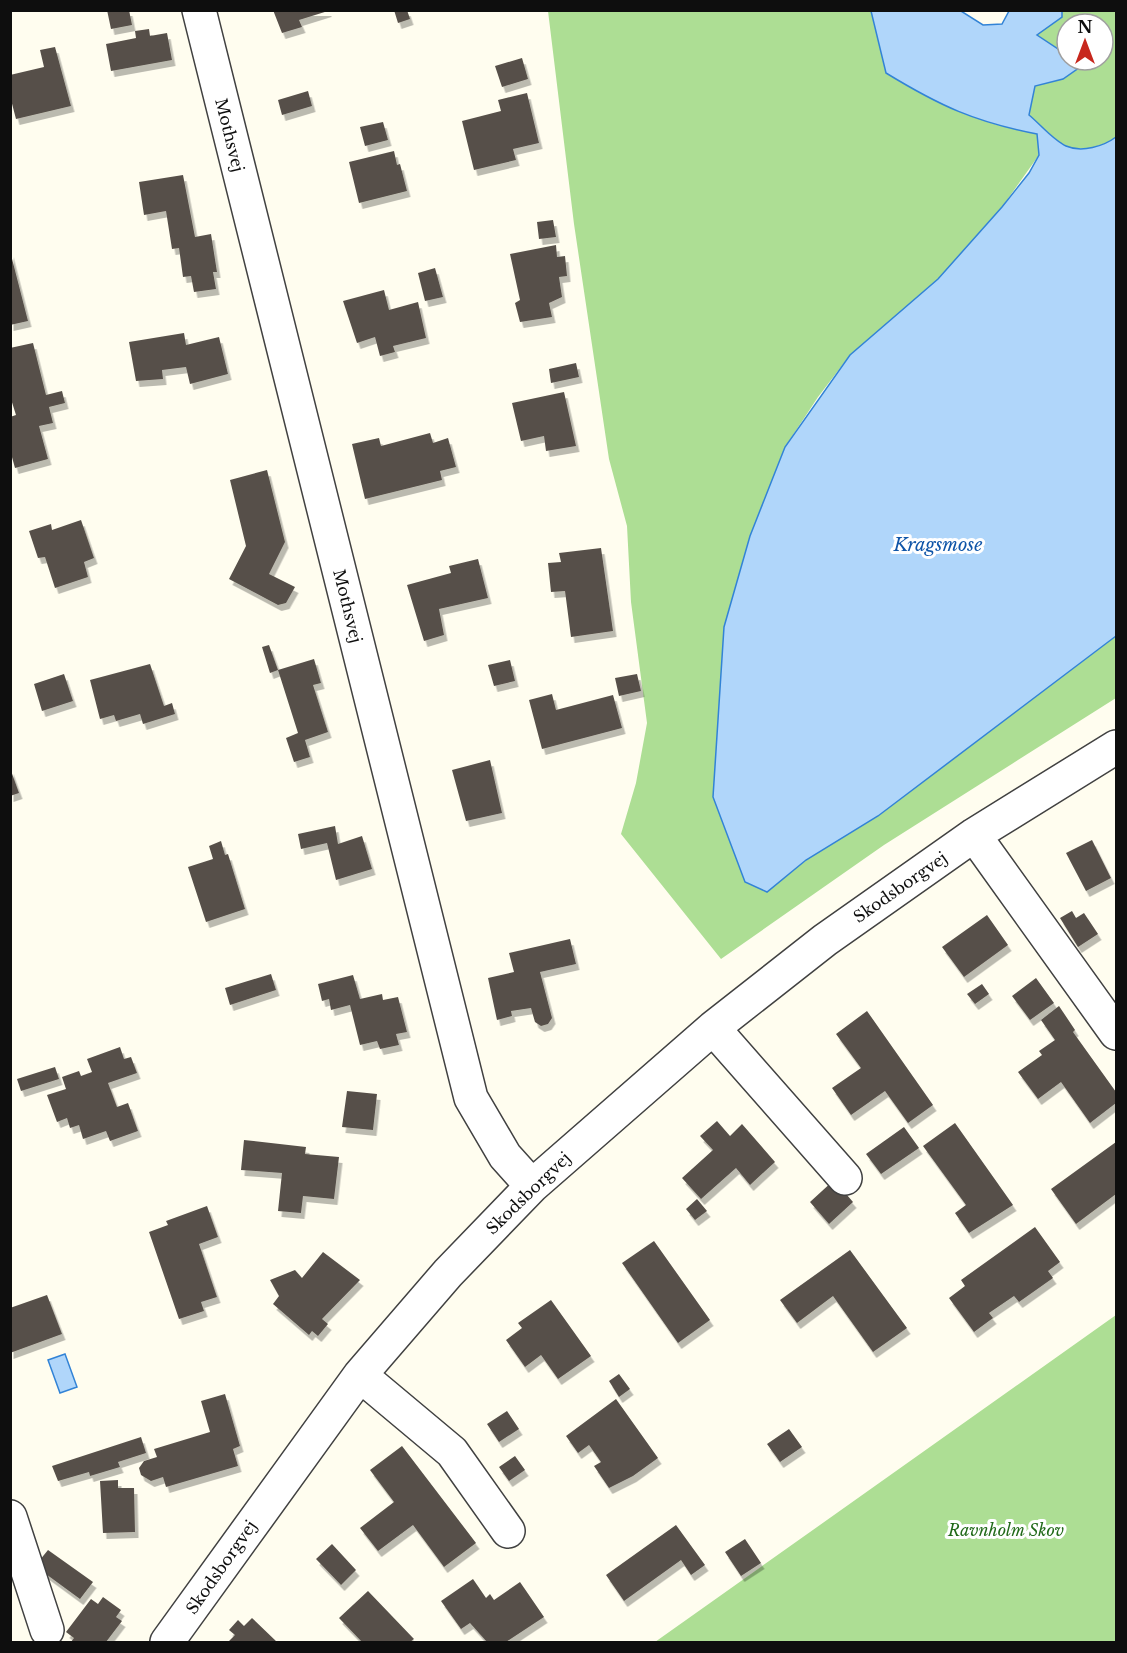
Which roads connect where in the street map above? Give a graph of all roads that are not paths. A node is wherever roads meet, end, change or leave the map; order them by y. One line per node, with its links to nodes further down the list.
1 (199, 10): 7 (street, Mothsvej)
2 (1116, 747): 3 (street, Skodsborgvej)
3 (974, 835): 4 (street, Skodsborgvej); 5 (street)
4 (713, 1028): 6 (street); 7 (street, Skodsborgvej)
5 (1116, 1033)
6 (845, 1178)
7 (532, 1186): 8 (street, Skodsborgvej)
8 (360, 1375): 10 (street); 12 (street, Skodsborgvej)
9 (10, 1517): 11 (street)
10 (508, 1531)
11 (47, 1630)
12 (167, 1642)

